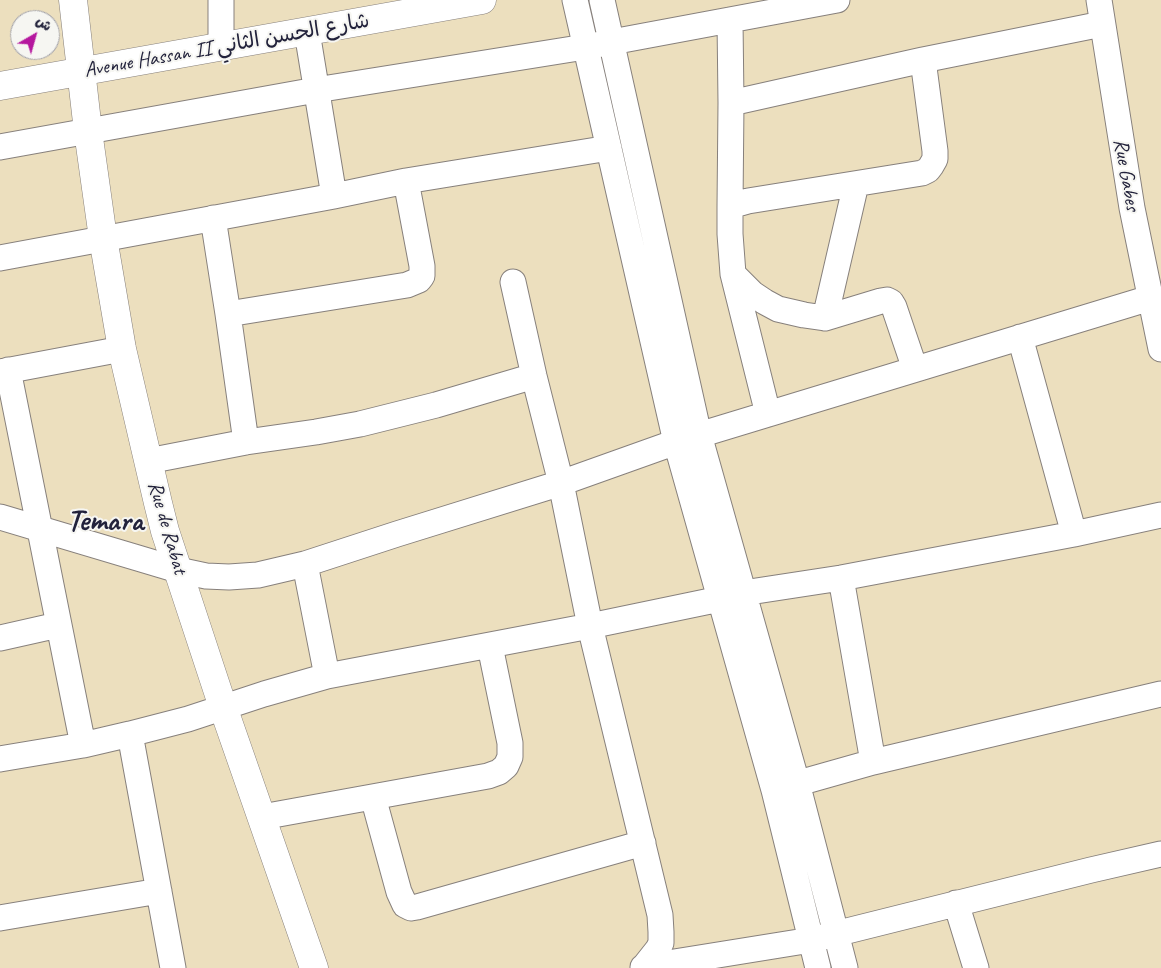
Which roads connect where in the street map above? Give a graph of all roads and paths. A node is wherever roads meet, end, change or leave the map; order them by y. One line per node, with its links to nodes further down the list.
1 (74, 0): 15 (street, Rue de Rabat)
2 (221, 0): 12 (street)
3 (482, 0): 10 (street, Avenue Hassan II شارع الحسن الثاني)
4 (575, 0): 13 (street)
5 (602, 0): 11 (street)
6 (836, 0): 8 (street)
7 (1099, 0): 9 (street, Rue Gabes)
8 (730, 20): 11 (street); 18 (street)
9 (1102, 24): 14 (street); 31 (street, Rue Gabes)
10 (306, 32): 12 (street, Avenue Hassan II شارع الحسن الثاني); 17 (street)
11 (611, 42): 13 (street); 41 (street)
12 (221, 47): 15 (street, Avenue Hassan II شارع الحسن الثاني)
13 (585, 47): 17 (street); 21 (street)
14 (923, 60): 18 (street); 23 (street)
15 (82, 72): 16 (street, Avenue Hassan II شارع الحسن الثاني); 19 (street, Rue de Rabat)
16 (0, 86)
17 (316, 90): 19 (street); 24 (street)
18 (731, 103): 25 (street)
19 (88, 131): 20 (street); 27 (street, Rue de Rabat)
20 (0, 147)
21 (609, 148): 22 (street); 41 (street)
22 (406, 181): 24 (street); 32 (street)
23 (856, 184): 25 (street); 33 (street)
24 (334, 196): 26 (street)
25 (730, 206): 29 (street)
26 (213, 218): 27 (street); 32 (street)
27 (103, 238): 28 (street); 36 (street, Rue de Rabat)
28 (0, 258)
29 (733, 274): 33 (street); 40 (street)
30 (513, 282): 39 (street)
31 (1150, 298): 34 (street); 35 (street, Rue Gabes)
32 (228, 314): 42 (street)
33 (825, 318): 37 (street)
34 (1020, 337): 37 (street); 48 (street)
35 (1161, 348)
36 (122, 349): 38 (street); 43 (street, Rue de Rabat)
37 (915, 369): 40 (street)
38 (4, 371): 47 (street)
39 (534, 376): 42 (street); 44 (street)
40 (768, 414): 41 (street)
41 (688, 439): 44 (street); 52 (street)
42 (246, 442): 43 (street)
43 (148, 461): 50 (street, Rue de Rabat)
44 (561, 483): 49 (street); 54 (street)
45 (1161, 516): 48 (street)
46 (0, 517): 47 (street)
47 (38, 528): 50 (street); 53 (street)
48 (1074, 534): 51 (street)
49 (305, 564): 50 (street); 57 (street)
50 (178, 570): 59 (street, Rue de Rabat)
51 (841, 578): 52 (street); 63 (street)
52 (731, 596): 54 (street); 64 (street)
53 (58, 625): 55 (street); 61 (street)
54 (590, 626): 56 (street); 67 (street)
55 (0, 638)
56 (490, 646): 57 (street); 65 (street)
57 (328, 676): 59 (street)
58 (1161, 694): 63 (street)
59 (223, 707): 60 (street); 66 (street, Rue de Rabat)
60 (130, 734): 61 (street); 69 (street)
61 (83, 745): 62 (street)
62 (0, 759)
63 (873, 762): 64 (street)
64 (786, 786): 72 (street); 73 (street)
65 (373, 796): 66 (street); 67 (street)
66 (262, 817): 75 (street, Rue de Rabat)
67 (643, 843): 76 (street)
68 (1161, 854): 70 (street)
69 (159, 891): 71 (street); 74 (street)
70 (956, 903): 72 (street); 79 (street)
71 (0, 918)
72 (836, 934): 73 (street); 78 (street)
73 (811, 940): 76 (street); 77 (street)
74 (173, 968)
75 (314, 968)
76 (643, 968)
77 (818, 968)
78 (845, 968)
79 (976, 968)

